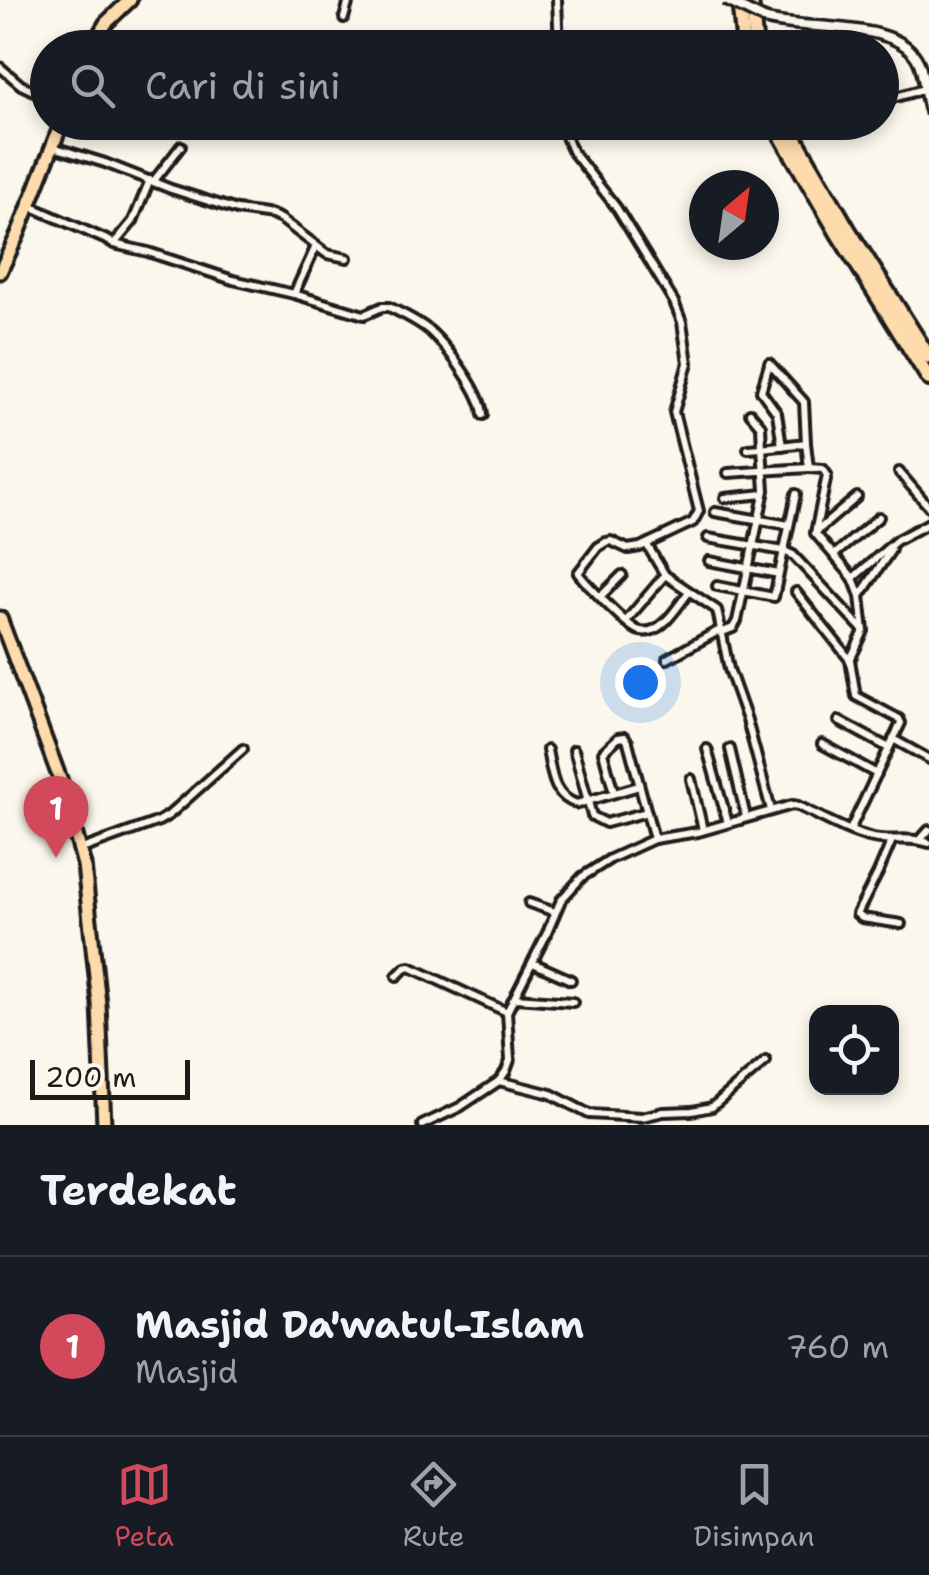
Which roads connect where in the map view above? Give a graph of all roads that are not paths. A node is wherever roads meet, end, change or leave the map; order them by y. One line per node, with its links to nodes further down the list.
1 (130, 0): 8 (highway)
2 (349, 0): 7 (street)
3 (557, 0): 9 (street)
4 (725, 0): 12 (street, bridge)
5 (739, 0): 10 (highway)
6 (751, 0): 11 (highway)
7 (344, 18)
8 (101, 30)
9 (558, 30)
10 (742, 30)
11 (754, 30)
12 (848, 30)
13 (899, 42): 16 (street, bridge)
14 (0, 67): 15 (street)
15 (30, 89)
16 (924, 89): 17 (street); 18 (street)
17 (899, 96)
18 (929, 110)
19 (55, 140): 24 (highway)
20 (568, 140): 57 (street)
21 (783, 140): 33 (highway)
22 (797, 140): 32 (highway)
23 (181, 146): 25 (street)
24 (52, 147): 25 (street); 26 (highway)
25 (152, 181): 27 (street); 28 (street)
26 (29, 206): 27 (street); 30 (highway)
27 (114, 244): 31 (street)
28 (316, 246): 29 (street); 31 (street)
29 (347, 258)
30 (0, 272)
31 (294, 294): 35 (street)
32 (929, 358)
33 (929, 379)
34 (750, 413): 38 (street)
35 (482, 415)
36 (806, 443): 37 (street); 37 (street); 40 (street)
37 (782, 446): 38 (street)
38 (762, 448): 39 (street); 41 (street)
39 (748, 449)
40 (809, 468): 41 (street); 54 (street)
41 (764, 472): 43 (street); 44 (street)
42 (899, 472): 48 (street)
43 (728, 473)
44 (764, 494): 47 (street); 51 (street)
45 (796, 494): 53 (street)
46 (857, 497): 54 (street)
47 (725, 498)
48 (929, 506)
49 (715, 512): 51 (street)
50 (878, 517): 60 (street)
51 (758, 520): 53 (street); 58 (street)
52 (929, 524): 56 (street)
53 (789, 525): 59 (street)
54 (815, 532): 60 (street)
55 (708, 538): 58 (street)
56 (898, 540): 66 (street); 72 (street)
57 (647, 545): 65 (street); 71 (street)
58 (752, 546): 59 (street); 62 (street)
59 (784, 551): 63 (street); 75 (street)
60 (834, 555): 66 (street)
61 (710, 560): 62 (street)
62 (748, 569): 63 (street); 69 (street)
63 (779, 574): 69 (street)
64 (622, 575): 71 (street)
65 (665, 576): 68 (street); 73 (street)
66 (853, 578): 72 (street)
67 (717, 586): 69 (street)
68 (689, 592): 73 (street); 76 (street)
69 (743, 592): 76 (street)
70 (796, 592): 78 (street)
71 (602, 596): 73 (street)
72 (860, 596): 75 (street)
73 (626, 620)
74 (1, 625): 105 (highway)
75 (864, 630): 78 (street)
76 (720, 632): 77 (street); 94 (street)
77 (667, 659)
78 (850, 660): 80 (street)
79 (839, 721): 82 (street)
80 (893, 740): 82 (street); 88 (street)
81 (822, 744): 89 (street)
82 (889, 748): 89 (street)
83 (243, 749): 105 (street)
84 (707, 749): 97 (street)
85 (730, 749): 96 (street)
86 (548, 750): 93 (street)
87 (574, 750): 93 (street)
88 (929, 759)
89 (877, 774): 99 (street)
90 (690, 779): 98 (street)
91 (639, 786): 92 (street); 92 (street); 95 (street)
92 (614, 792): 93 (street)
93 (588, 801): 95 (street)
94 (771, 810): 96 (street); 99 (street)
95 (646, 812): 101 (street)
96 (746, 818): 97 (street)
97 (728, 823): 98 (street)
98 (703, 830): 101 (street)
99 (850, 830): 102 (street)
100 (929, 830): 103 (street)
101 (654, 840): 107 (street)
102 (892, 840): 103 (street); 108 (street)
103 (920, 840): 104 (street)
104 (929, 843)
105 (80, 850): 117 (highway)
106 (528, 903): 107 (street)
107 (555, 912): 109 (street)
108 (901, 924)
109 (533, 963): 111 (street); 112 (street)
110 (396, 976): 114 (street)
111 (571, 980)
112 (515, 998): 113 (street); 114 (street)
113 (572, 1002)
114 (507, 1012): 116 (street)
115 (766, 1060): 116 (street)
116 (499, 1082): 118 (street)
117 (104, 1125)
118 (422, 1125)

